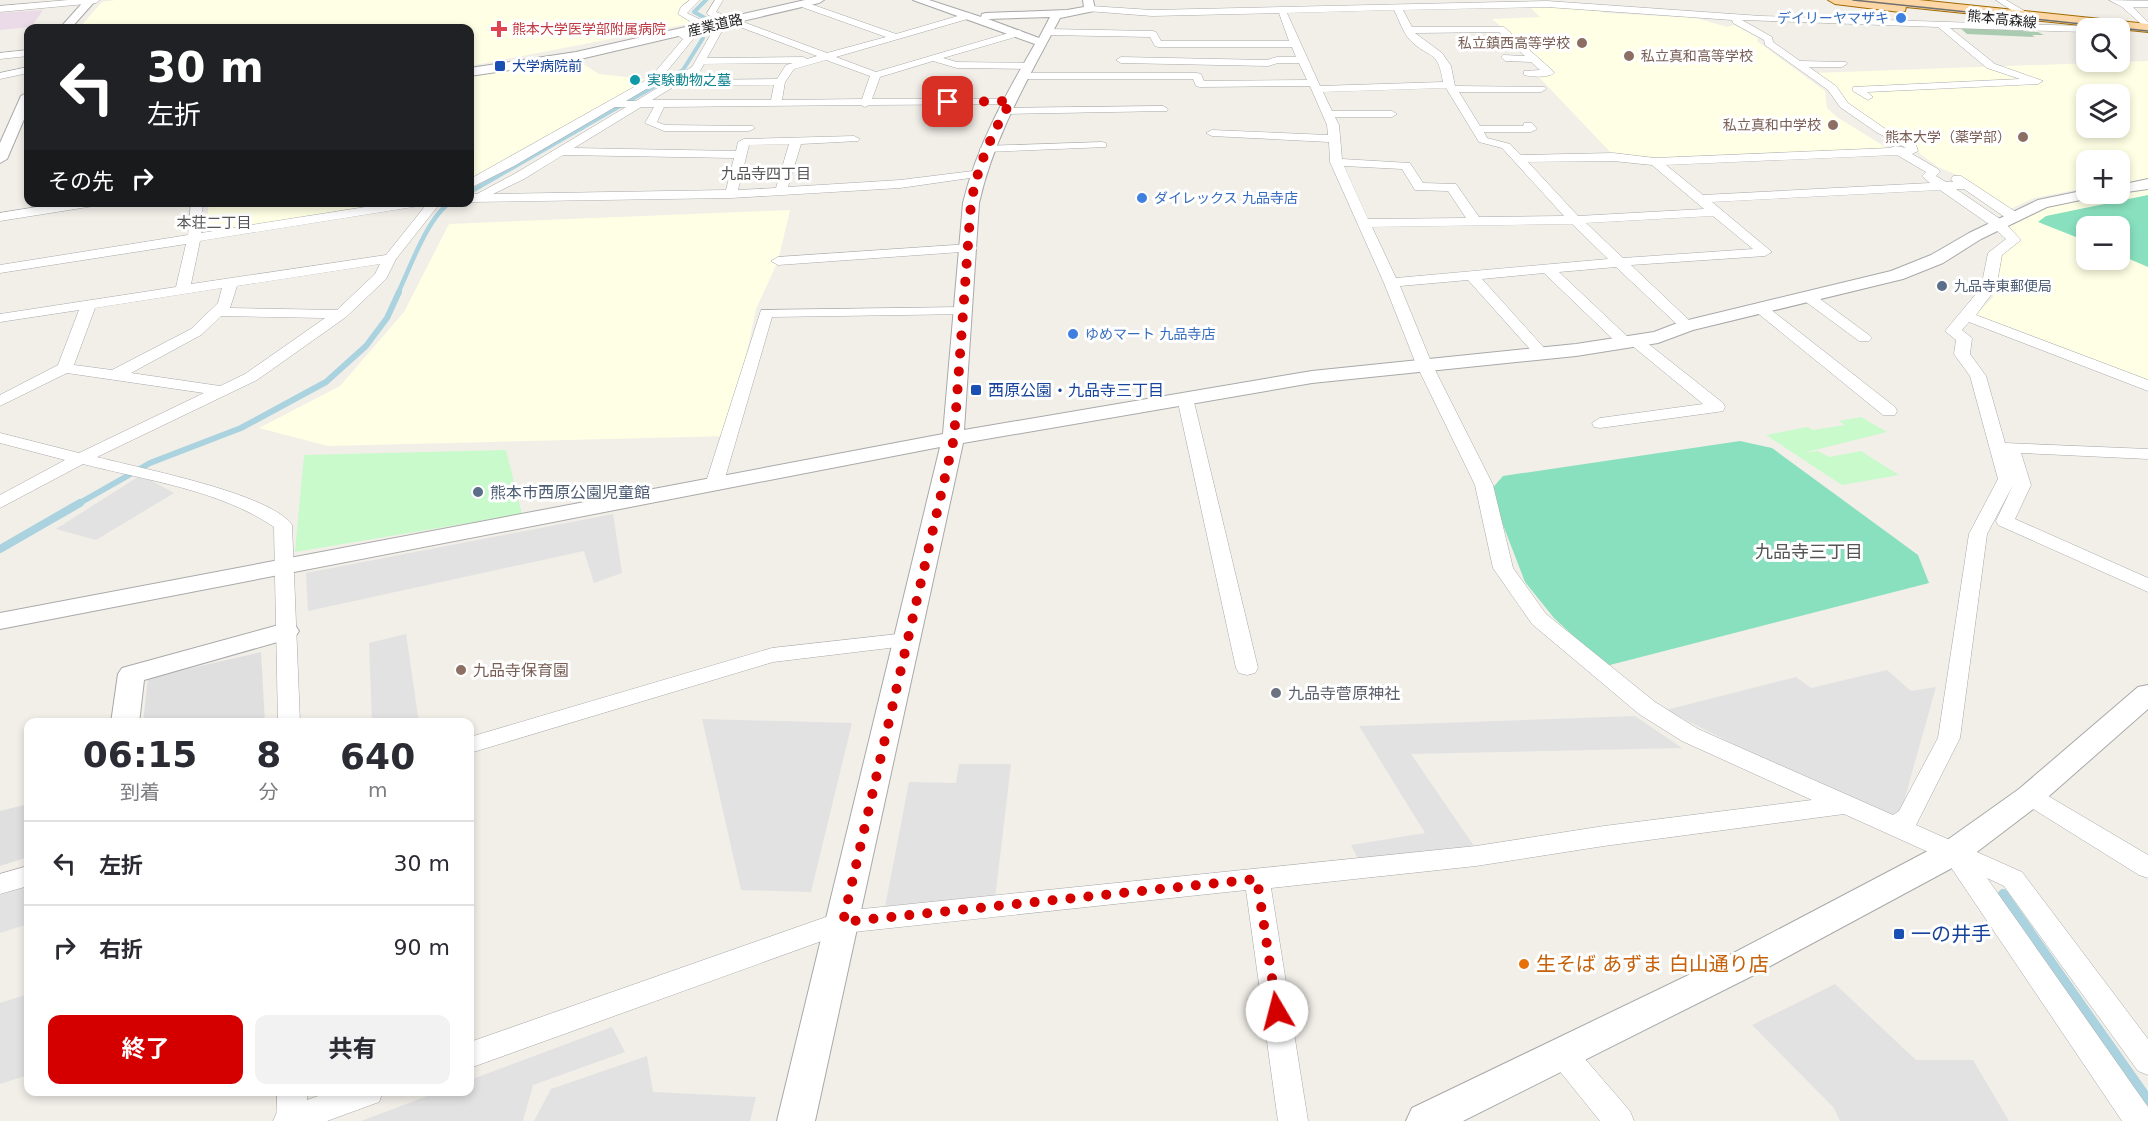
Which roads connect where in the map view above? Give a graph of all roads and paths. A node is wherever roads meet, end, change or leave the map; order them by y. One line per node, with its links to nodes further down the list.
1 (91, 0): 2 (street); 21 (street); 32 (street)
2 (96, 0)
3 (696, 0): 38 (street)
4 (719, 0): 29 (street)
5 (819, 0): 13 (street, 産業道路)
6 (918, 0): 24 (street)
7 (1835, 0): 30 (main road, 熊本高森線)
8 (1880, 0): 28 (main road, 熊本高森線)
9 (2000, 0): 28 (street)
10 (2113, 0): 19 (street)
11 (1653, 1): 15 (street)
12 (1467, 2): 14 (street); 20 (street)
13 (802, 4): 29 (street, 産業道路); 44 (street)
14 (1523, 4): 15 (street); 26 (street)
15 (1547, 4): 27 (street)
16 (1692, 4): 27 (street)
17 (2148, 4): 19 (street)
18 (1089, 5): 23 (street); 31 (street)
19 (2125, 5): 36 (street)
20 (1397, 7): 22 (street); 40 (street)
21 (0, 9)
22 (1282, 10): 31 (street); 47 (street)
23 (1064, 13): 24 (street); 45 (street)
24 (968, 16): 44 (street); 45 (street)
25 (1487, 17): 39 (street)
26 (1537, 17)
27 (1725, 17): 33 (street); 58 (street); 97 (street)
28 (2024, 19): 30 (main road, 熊本高森線); 34 (main road, 熊本高森線); 36 (main road, 熊本高森線)
29 (733, 21): 35 (street, 産業道路); 46 (street)
30 (1975, 21): 33 (street); 37 (street)
31 (1118, 22): 45 (street); 47 (street)
32 (69, 24)
33 (1941, 25): 73 (street)
34 (2076, 25)
35 (710, 26): 38 (street, 産業道路); 51 (street)
36 (2148, 27)
37 (2076, 28)
38 (697, 29): 42 (street, 産業道路)
39 (1501, 29): 40 (street); 54 (street)
40 (1409, 30): 70 (street)
41 (2130, 32): 43 (main road)
42 (680, 33): 62 (street, 産業道路); 76 (street)
43 (2148, 33)
44 (893, 36): 49 (street)
45 (1036, 36): 53 (street); 63 (street)
46 (786, 41): 49 (street); 51 (street)
47 (1295, 44): 57 (street)
48 (24, 53): 50 (street)
49 (825, 55): 55 (street); 66 (street)
50 (0, 56)
51 (703, 56): 55 (street); 64 (street)
52 (1506, 57): 54 (street)
53 (931, 58): 63 (street); 66 (street)
54 (1534, 59): 65 (street)
55 (807, 60): 60 (street)
56 (1121, 60): 57 (street)
57 (1302, 60): 69 (street)
58 (1797, 64): 59 (street); 97 (street)
59 (1842, 64)
60 (786, 70): 64 (street); 72 (street)
61 (24, 71): 67 (street)
62 (474, 71)
63 (1026, 71): 69 (street); 79 (street)
64 (691, 72): 68 (street)
65 (1528, 73)
66 (876, 75): 77 (street)
67 (0, 76)
68 (673, 83): 72 (street); 74 (street)
69 (1314, 86): 70 (street); 81 (street)
70 (1450, 87): 71 (street); 86 (street)
71 (1541, 89)
72 (778, 93): 74 (street); 77 (street); 83 (street)
73 (1868, 97)
74 (657, 100): 78 (street); 83 (street); 83 (street)
75 (24, 103): 90 (street)
76 (613, 104): 78 (street); 104 (street)
77 (865, 104): 79 (street)
78 (638, 105): 96 (street)
79 (1008, 106): 80 (street); 95 (street)
80 (1163, 110)
81 (1327, 114): 82 (street); 85 (street)
82 (1392, 114)
83 (752, 116): 93 (street)
84 (1385, 125): 85 (street)
85 (1331, 129): 89 (street); 101 (street)
86 (1476, 129): 87 (street); 100 (street)
87 (1531, 129)
88 (24, 132): 90 (street)
89 (1212, 133)
90 (6, 134): 99 (street)
91 (854, 139): 92 (street)
92 (796, 140): 93 (street); 109 (street)
93 (744, 142): 98 (street)
94 (1102, 145): 95 (street)
95 (985, 148): 103 (street)
96 (561, 151): 98 (street); 111 (street)
97 (1905, 151): 102 (street); 106 (street); 107 (street)
98 (740, 155): 110 (street)
99 (0, 159)
100 (1517, 159): 102 (street); 122 (street)
101 (1336, 162): 123 (street); 124 (street)
102 (1655, 162): 114 (street)
103 (977, 173): 109 (street); 127 (street)
104 (474, 182)
105 (2148, 184): 108 (street)
106 (1967, 185): 107 (street); 121 (street)
107 (1943, 186): 114 (street); 125 (street)
108 (2130, 187)
109 (781, 191): 110 (street)
110 (731, 194): 112 (street)
111 (474, 196)
112 (474, 197)
113 (2076, 197): 121 (street)
114 (1701, 200): 119 (street)
115 (63, 207): 120 (street)
116 (197, 207): 126 (street)
117 (392, 207): 126 (street)
118 (431, 207): 128 (street)
119 (1716, 212): 122 (street); 130 (street)
120 (0, 217)
121 (2014, 217): 125 (street)
122 (1575, 220): 123 (street); 130 (street)
123 (1475, 221): 124 (street)
124 (1363, 223): 135 (street)
125 (1998, 224): 137 (street); 143 (street)
126 (194, 238): 131 (street); 136 (street)
127 (969, 248): 129 (street); 140 (street)
128 (390, 258): 134 (street); 142 (street)
129 (778, 261)
130 (1621, 262): 132 (street); 145 (street)
131 (0, 269)
132 (1548, 269): 133 (street); 147 (street)
133 (1472, 276): 135 (street); 148 (street)
134 (231, 282): 136 (street); 141 (street)
135 (1391, 284): 149 (street)
136 (183, 289): 138 (street)
137 (1807, 296): 139 (street); 146 (street)
138 (89, 304): 144 (street); 150 (street)
139 (1760, 308): 145 (street); 156 (street)
140 (964, 311): 159 (street); 162 (street)
141 (217, 312): 142 (street); 151 (street)
142 (341, 314): 153 (street)
143 (1966, 316): 152 (street); 176 (street)
144 (0, 318)
145 (1686, 326): 147 (street)
146 (1864, 338)
147 (1630, 341): 148 (street); 157 (street)
148 (1541, 353): 149 (street)
149 (1424, 364): 154 (street); 175 (street)
150 (65, 368): 151 (street); 155 (street)
151 (116, 375): 153 (street)
152 (2148, 386)
153 (222, 391): 161 (street)
154 (1185, 398): 159 (street); 169 (street)
155 (0, 400)
156 (1890, 411)
157 (1600, 423)
158 (0, 438): 161 (street)
159 (954, 438): 162 (street); 168 (street)
160 (2148, 454): 165 (street)
161 (78, 459): 163 (street); 164 (street)
162 (714, 485): 164 (street)
163 (0, 502)
164 (283, 566): 166 (street); 167 (street)
165 (2148, 586)
166 (0, 621)
167 (286, 631): 171 (street); 172 (street)
168 (907, 640): 173 (street); 182 (street)
169 (1247, 668)
170 (2148, 694): 174 (street)
171 (126, 718)
172 (289, 718)
173 (474, 744)
174 (2030, 796): 177 (street); 178 (street)
175 (1843, 805): 176 (street); 180 (street)
176 (1893, 826): 177 (street)
177 (1954, 852): 184 (street); 185 (street); 192 (street)
178 (2148, 868)
179 (24, 877): 181 (street)
180 (1257, 879): 182 (street); 189 (street)
181 (0, 884)
182 (843, 922): 183 (street); 188 (street)
183 (474, 1054)
184 (1563, 1054): 190 (street); 191 (street)
185 (2148, 1062)
186 (353, 1096): 187 (street)
187 (291, 1113)
188 (796, 1121)
189 (1293, 1121)
190 (1425, 1121)
191 (1619, 1121)
192 (2140, 1121)

